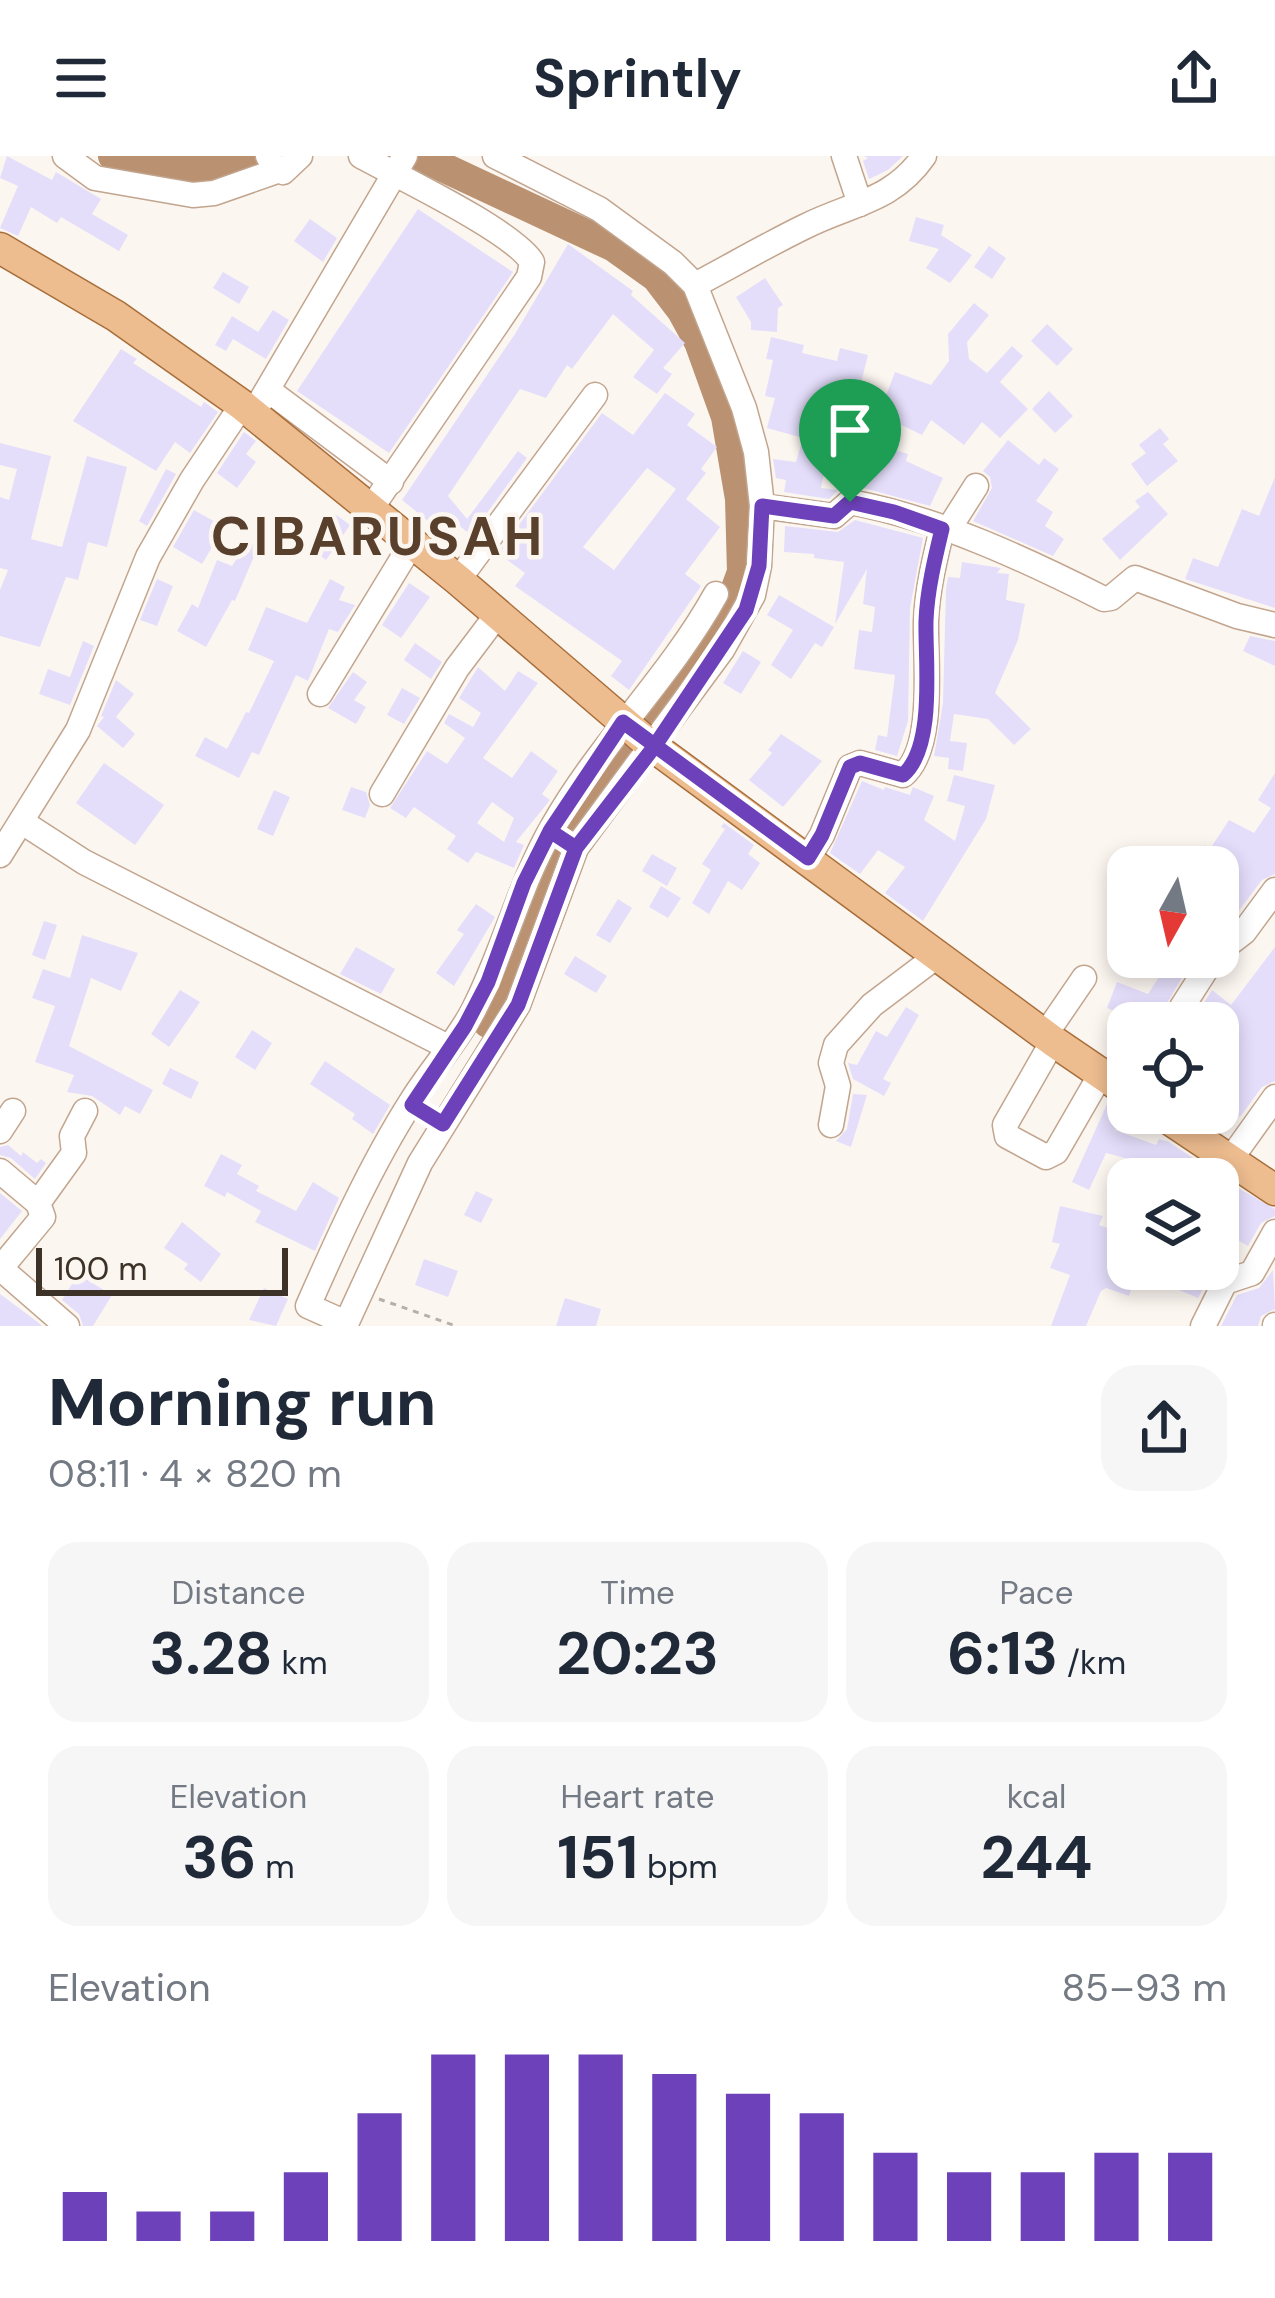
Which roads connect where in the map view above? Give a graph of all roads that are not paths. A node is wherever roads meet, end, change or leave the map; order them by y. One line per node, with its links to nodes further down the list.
1 (65, 156): 7 (street)
2 (300, 156): 7 (street)
3 (361, 156): 8 (street)
4 (495, 156): 11 (street)
5 (844, 156): 9 (street)
6 (924, 156): 9 (street)
7 (273, 165)
8 (400, 165): 13 (street); 14 (street)
9 (860, 204): 11 (street)
10 (8, 260): 13 (main road)
11 (694, 285): 16 (street)
12 (595, 395): 20 (street)
13 (254, 403): 14 (street); 17 (main road); 27 (street)
14 (391, 482): 17 (street)
15 (976, 486): 18 (street)
16 (762, 506): 18 (street); 25 (street)
17 (370, 510): 19 (main road)
18 (945, 530): 23 (street); 30 (street)
19 (412, 543): 20 (main road); 24 (street)
20 (458, 580): 22 (main road)
21 (716, 593): 25 (street)
22 (496, 615): 25 (main road); 26 (street)
23 (1275, 625)
24 (320, 694)
25 (638, 734): 28 (street); 28 (street); 30 (main road)
26 (382, 794)
27 (22, 822): 29 (street); 36 (street)
28 (562, 838): 36 (street); 36 (street)
29 (0, 855)
30 (808, 858): 33 (main road)
31 (1275, 890): 32 (street)
32 (1239, 936)
33 (938, 956): 35 (main road); 42 (street)
34 (1084, 978): 35 (street)
35 (1049, 1038): 37 (main road); 37 (street)
36 (456, 1058): 41 (street); 41 (street)
37 (1101, 1074): 38 (main road)
38 (1107, 1078)
39 (1275, 1097): 45 (street)
40 (85, 1111): 49 (street)
41 (424, 1113): 52 (street); 52 (street)
42 (830, 1125)
43 (1191, 1134): 44 (main road)
44 (1227, 1158)
45 (1231, 1158)
46 (1239, 1166): 48 (main road)
47 (0, 1171): 49 (street)
48 (1275, 1190)
49 (38, 1203): 51 (street)
50 (1275, 1232): 54 (street)
51 (0, 1269): 53 (street)
52 (326, 1318)
53 (67, 1326)
54 (1203, 1326)

